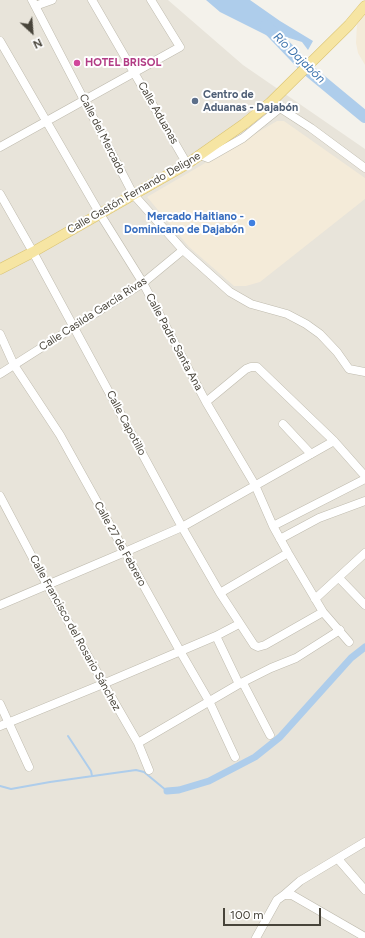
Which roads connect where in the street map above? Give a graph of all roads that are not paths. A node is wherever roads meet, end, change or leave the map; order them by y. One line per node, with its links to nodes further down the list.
1 (52, 0): 4 (street)
2 (92, 0): 7 (street, Calle Aduanas)
3 (151, 0): 7 (street)
4 (33, 3): 8 (street, Calle del Mercado)
5 (365, 6): 11 (main road, Calle Gastón Fernando Deligne)
6 (0, 41): 9 (street, Calle Padre Santa Ana)
7 (134, 73): 8 (street); 12 (street, Calle Aduanas)
8 (84, 101): 9 (street); 15 (street, Calle del Mercado)
9 (47, 121): 10 (street); 16 (street, Calle Padre Santa Ana)
10 (0, 147)
11 (200, 155): 12 (main road, Calle Gastón Fernando Deligne); 13 (street)
12 (187, 164): 15 (main road, Calle Gastón Fernando Deligne)
13 (365, 168)
14 (0, 194): 18 (street, Calle Capotillo)
15 (133, 194): 16 (main road, Calle Gastón Fernando Deligne); 17 (street, Calle del Mercado)
16 (100, 214): 18 (main road, Calle Gastón Fernando Deligne); 20 (street, Calle Padre Santa Ana)
17 (183, 250): 20 (street, Calle Casilda García Rivas); 24 (street, Calle del Mercado)
18 (33, 252): 19 (main road, Calle Gastón Fernando Deligne); 21 (street, Calle Capotillo)
19 (0, 269)
20 (143, 283): 21 (street, Calle Casilda García Rivas); 26 (street, Calle Padre Santa Ana)
21 (74, 326): 23 (street, Calle Casilda García Rivas); 35 (street, Calle Capotillo)
22 (0, 334): 23 (street, Calle 27 de Febrero)
23 (14, 365): 25 (street, Calle Casilda García Rivas); 37 (street, Calle 27 de Febrero)
24 (365, 372)
25 (0, 374)
26 (206, 402): 28 (street); 31 (street, Calle Padre Santa Ana)
27 (283, 424): 29 (street)
28 (334, 441): 29 (street); 30 (street)
29 (311, 454): 31 (street)
30 (365, 478): 34 (street)
31 (255, 485): 34 (street, Calle Padre Santa Ana); 35 (street)
32 (0, 496): 41 (street, Calle Francisco del Rosario Sánchez)
33 (365, 501): 36 (street)
34 (273, 526): 36 (street, Calle Padre Santa Ana)
35 (182, 527): 37 (street); 42 (street, Calle Capotillo)
36 (280, 540): 38 (street, Calle Padre Santa Ana)
37 (126, 552): 41 (street); 51 (street, Calle 27 de Febrero)
38 (288, 553): 42 (street); 43 (street, Calle Padre Santa Ana)
39 (365, 553): 40 (street)
40 (339, 578): 43 (street); 45 (street)
41 (47, 585): 44 (street); 53 (street, Calle Francisco del Rosario Sánchez)
42 (220, 593): 47 (street, Calle Capotillo)
43 (315, 600): 46 (street, Calle Padre Santa Ana)
44 (0, 605)
45 (365, 606)
46 (323, 612): 47 (street, Calle Capotillo); 48 (street, Calle Padre Santa Ana)
47 (239, 624): 49 (street)
48 (340, 630): 50 (street, Calle Padre Santa Ana); 52 (street)
49 (216, 636): 51 (street); 52 (street)
50 (349, 642)
51 (180, 651): 53 (street); 54 (street, Calle 27 de Febrero)
52 (241, 683): 54 (street); 58 (street)
53 (103, 684): 56 (street); 59 (street, Calle Francisco del Rosario Sánchez)
54 (209, 701): 59 (street); 60 (street, Calle 27 de Febrero)
55 (0, 704): 56 (street)
56 (9, 723): 57 (street); 61 (street)
57 (0, 726)
58 (270, 735)
59 (138, 744): 62 (street, Calle Francisco del Rosario Sánchez)
60 (235, 756)
61 (29, 767)
62 (149, 770)
63 (365, 842): 64 (street)
64 (338, 859): 65 (street); 66 (street)
65 (365, 890)
66 (284, 895): 67 (street); 68 (street)
67 (365, 937)
68 (256, 938)

